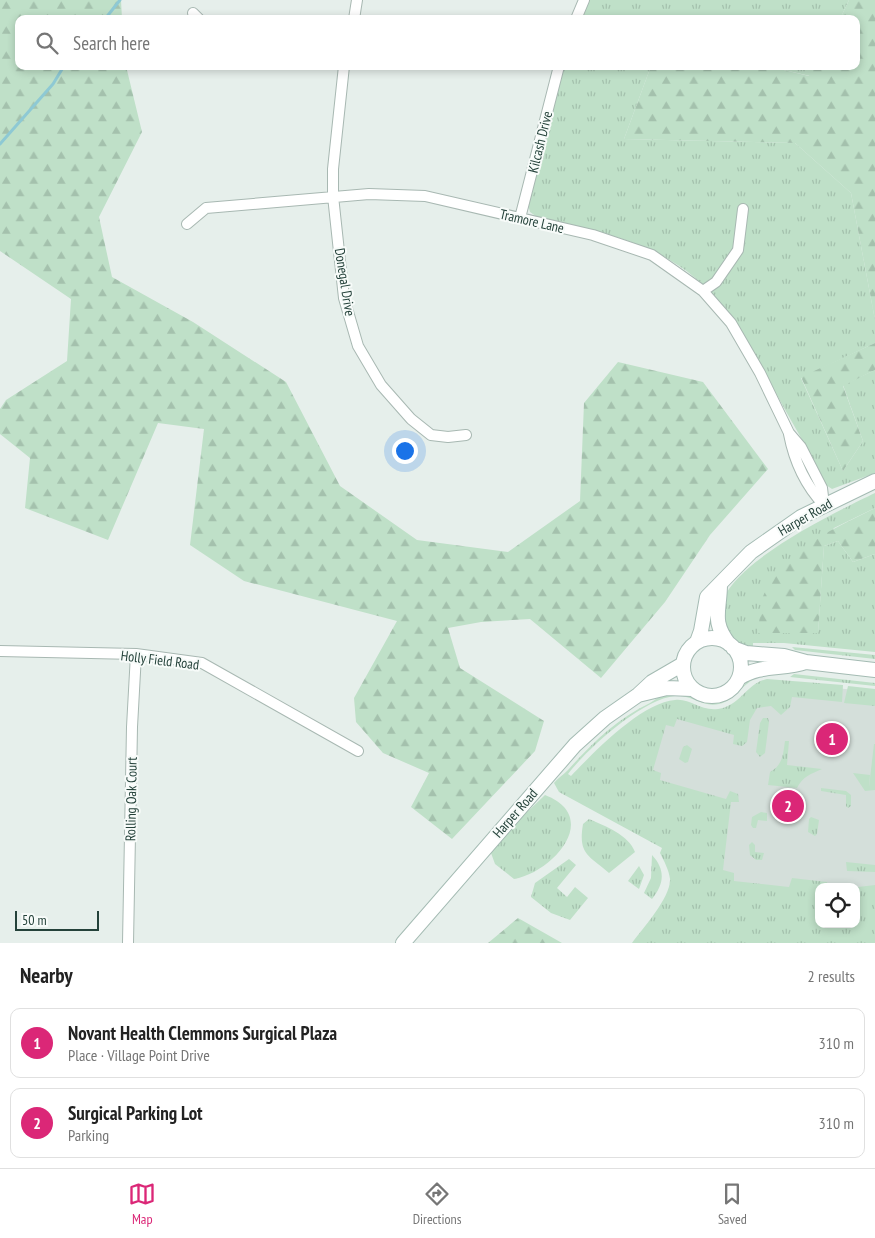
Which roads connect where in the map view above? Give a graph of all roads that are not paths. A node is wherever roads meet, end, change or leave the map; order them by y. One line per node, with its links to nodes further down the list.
1 (357, 0): 3 (street)
2 (584, 0): 4 (street)
3 (355, 15)
4 (578, 15)
5 (341, 70): 7 (street, Donegal Drive)
6 (559, 70): 9 (street, Kilcash Drive)
7 (333, 196): 9 (street, Tramore Lane); 10 (street, Tramore Lane); 12 (street, Donegal Drive)
8 (743, 209): 11 (street)
9 (520, 218): 11 (street, Tramore Lane)
10 (187, 224)
11 (703, 291): 14 (street, Tramore Lane)
12 (466, 435)
13 (875, 481): 14 (main road, Harper Road)
14 (824, 505): 15 (main road, Harper Road)
15 (720, 584): 16 (main road, Harper Road); 17 (main road)
16 (697, 642): 17 (main road); 21 (main road)
17 (731, 646): 20 (main road); 23 (main road)
18 (0, 651): 19 (street, Holly Field Road)
19 (136, 654): 26 (street, Holly Field Road); 27 (street, Rolling Oak Court)
20 (806, 662): 22 (main road); 23 (main road)
21 (683, 664): 24 (main road); 25 (main road, Harper Road)
22 (875, 670)
23 (739, 678): 24 (main road)
24 (692, 689): 25 (main road, Harper Road)
25 (638, 695): 28 (main road, Harper Road)
26 (358, 751)
27 (128, 943)
28 (403, 943)

